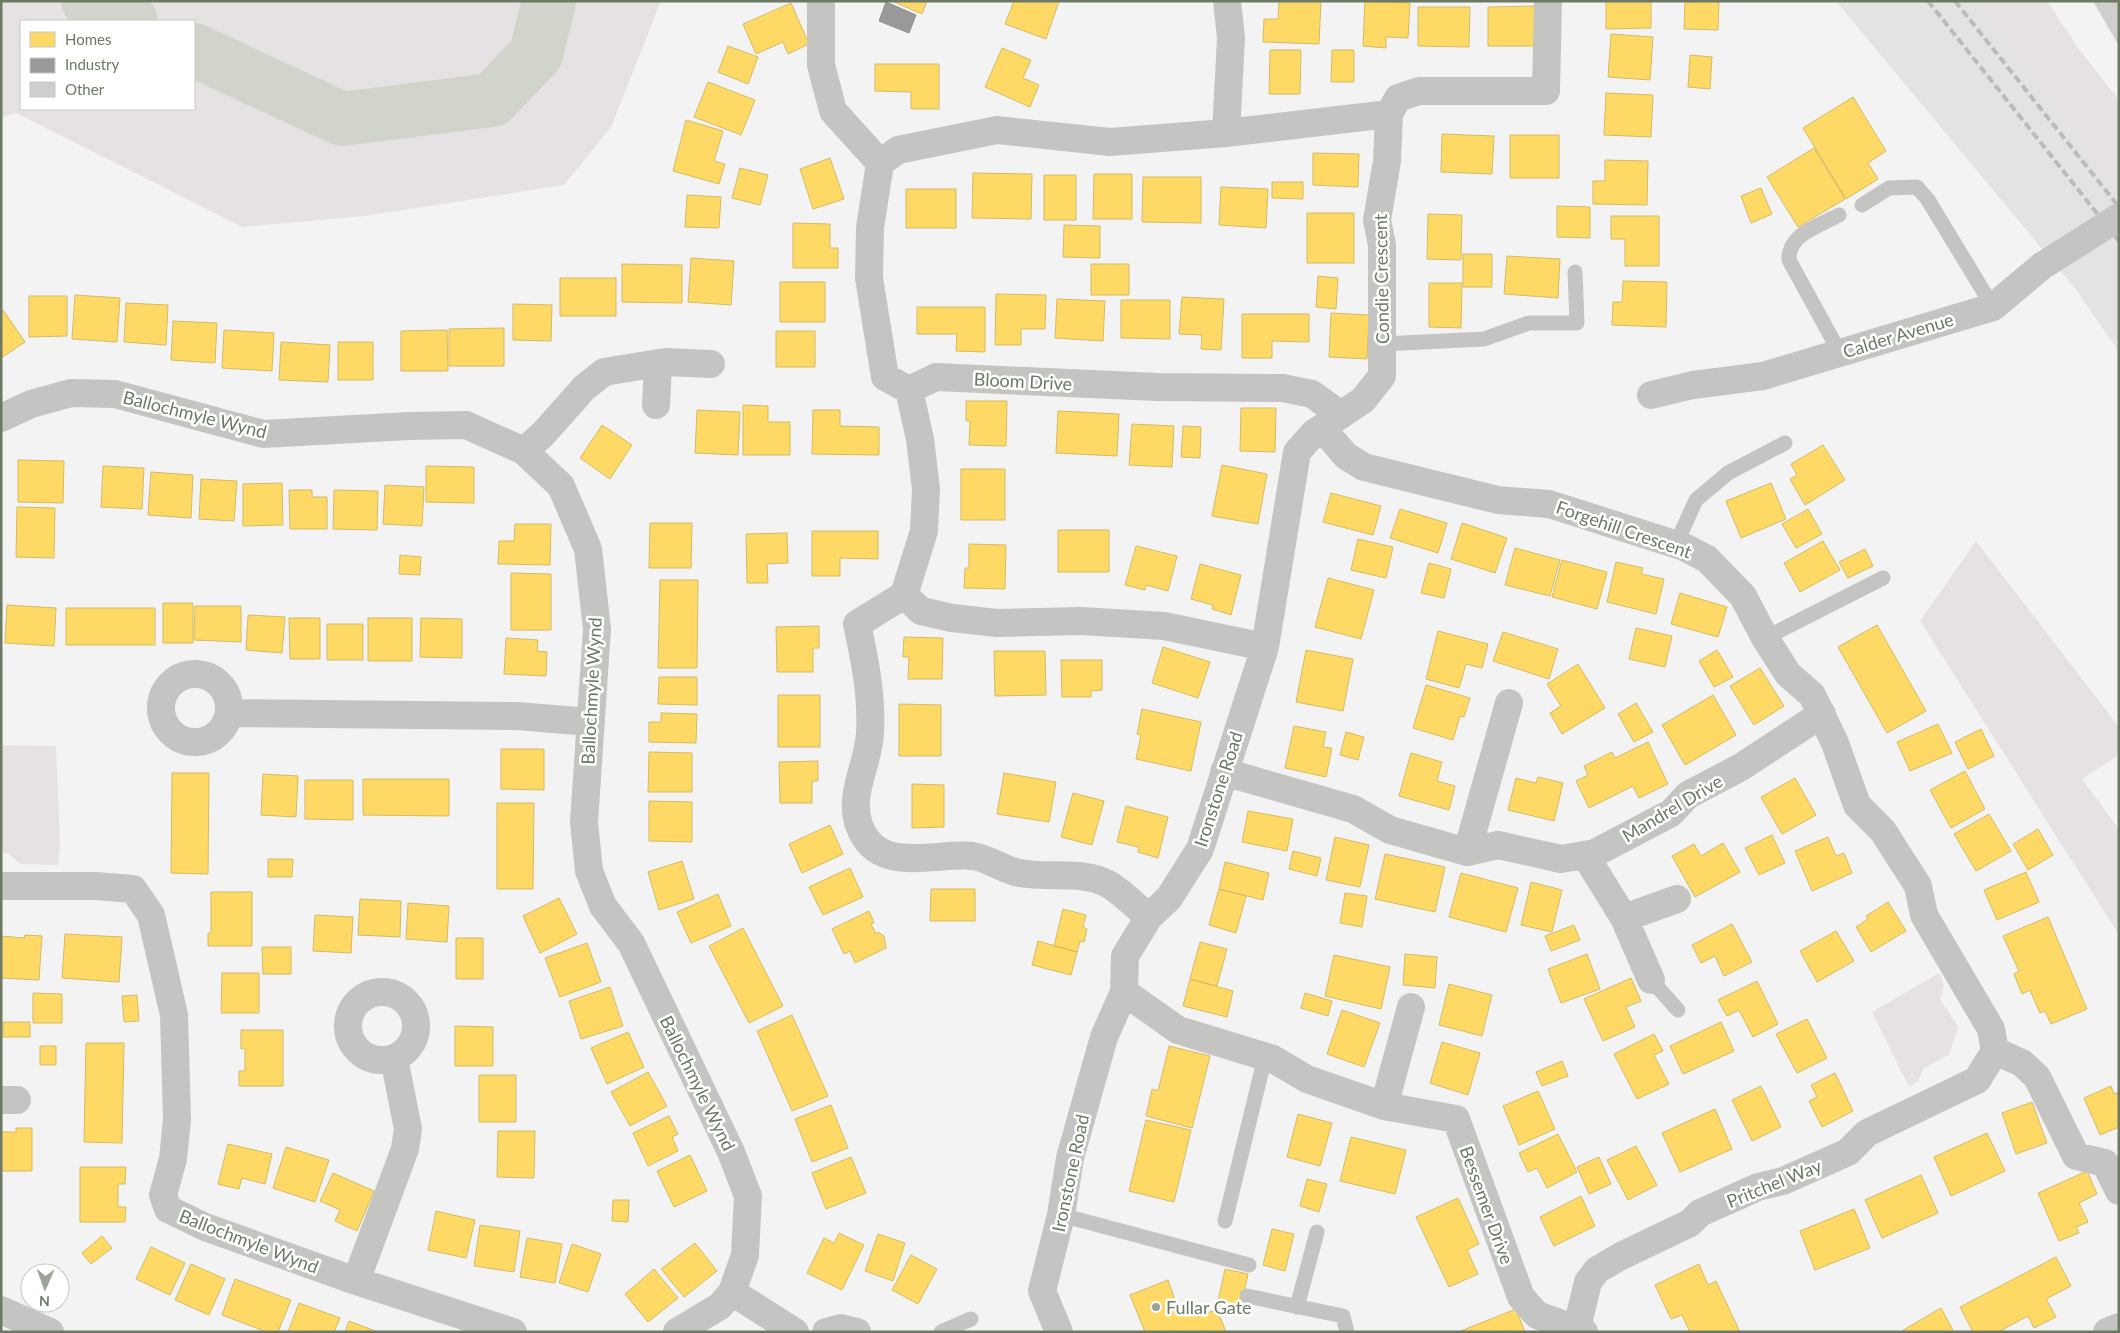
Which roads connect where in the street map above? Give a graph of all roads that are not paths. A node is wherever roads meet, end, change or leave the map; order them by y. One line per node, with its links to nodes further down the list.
1 (820, 1): 6 (street)
2 (1227, 1): 5 (street)
3 (1548, 1): 4 (street)
4 (1388, 114): 5 (street); 12 (street, Condie Crescent)
5 (1226, 133): 6 (street)
6 (880, 163): 16 (street)
7 (1862, 205): 11 (lane)
8 (1839, 215): 13 (lane)
9 (2119, 217): 11 (street, Calder Avenue, bridge)
10 (1575, 272): 12 (lane)
11 (1993, 307): 13 (street, Calder Avenue)
12 (1382, 344): 20 (street, Condie Crescent)
13 (1840, 353): 17 (street, Calder Avenue)
14 (658, 363): 15 (street); 18 (street); 22 (street)
15 (711, 364)
16 (909, 390): 20 (street, Bloom Drive); 25 (street)
17 (1651, 395)
18 (656, 405)
19 (1, 418): 22 (street, Ballochmyle Wynd)
20 (1331, 421): 23 (street, Forgehill Crescent); 27 (street, Ironstone Road)
21 (1785, 443): 23 (lane)
22 (524, 451): 31 (street, Ballochmyle Wynd)
23 (1676, 544): 26 (street, Forgehill Crescent)
24 (1883, 578): 26 (lane)
25 (904, 595): 27 (street); 37 (street)
26 (1765, 638): 30 (street, Forgehill Crescent)
27 (1265, 647): 32 (street, Ironstone Road)
28 (1509, 703): 33 (street)
29 (229, 712): 31 (street)
30 (1822, 714): 34 (street, Mandrel Drive); 43 (street, Forgehill Crescent)
31 (590, 722): 53 (street, Ballochmyle Wynd)
32 (1224, 772): 33 (street, Mandrel Drive); 37 (street, Ironstone Road)
33 (1467, 852): 34 (street, Mandrel Drive)
34 (1585, 855): 38 (street)
35 (1, 886): 52 (street, Ballochmyle Wynd)
36 (1678, 898): 38 (street)
37 (1149, 917): 40 (street, Ironstone Road)
38 (1624, 918): 39 (street)
39 (1651, 980): 42 (lane)
40 (1124, 992): 44 (street, Bessemer Drive); 48 (street, Ironstone Road)
41 (1411, 1007): 46 (street)
42 (1678, 1010)
43 (1995, 1051): 47 (street); 59 (street, Pritchel Way)
44 (1265, 1057): 46 (street, Bessemer Drive); 49 (lane)
45 (394, 1058): 52 (street)
46 (1384, 1106): 59 (street, Bessemer Drive)
47 (2119, 1191)
48 (1061, 1215): 51 (lane); 67 (street, Ironstone Road)
49 (1225, 1221)
50 (1317, 1232): 55 (lane)
51 (1249, 1266)
52 (356, 1281): 61 (street, Ballochmyle Wynd)
53 (732, 1292): 62 (street, Ballochmyle Wynd); 63 (street)
54 (1247, 1296): 55 (lane)
55 (1297, 1307): 68 (lane)
56 (1, 1310): 60 (street)
57 (971, 1319): 66 (lane)
58 (2119, 1327): 69 (street)
59 (1579, 1331)
60 (50, 1332)
61 (514, 1332)
62 (677, 1332)
63 (795, 1332)
64 (826, 1332): 65 (street)
65 (857, 1332)
66 (940, 1332)
67 (1059, 1332)
68 (1347, 1332)
69 (2107, 1332)

